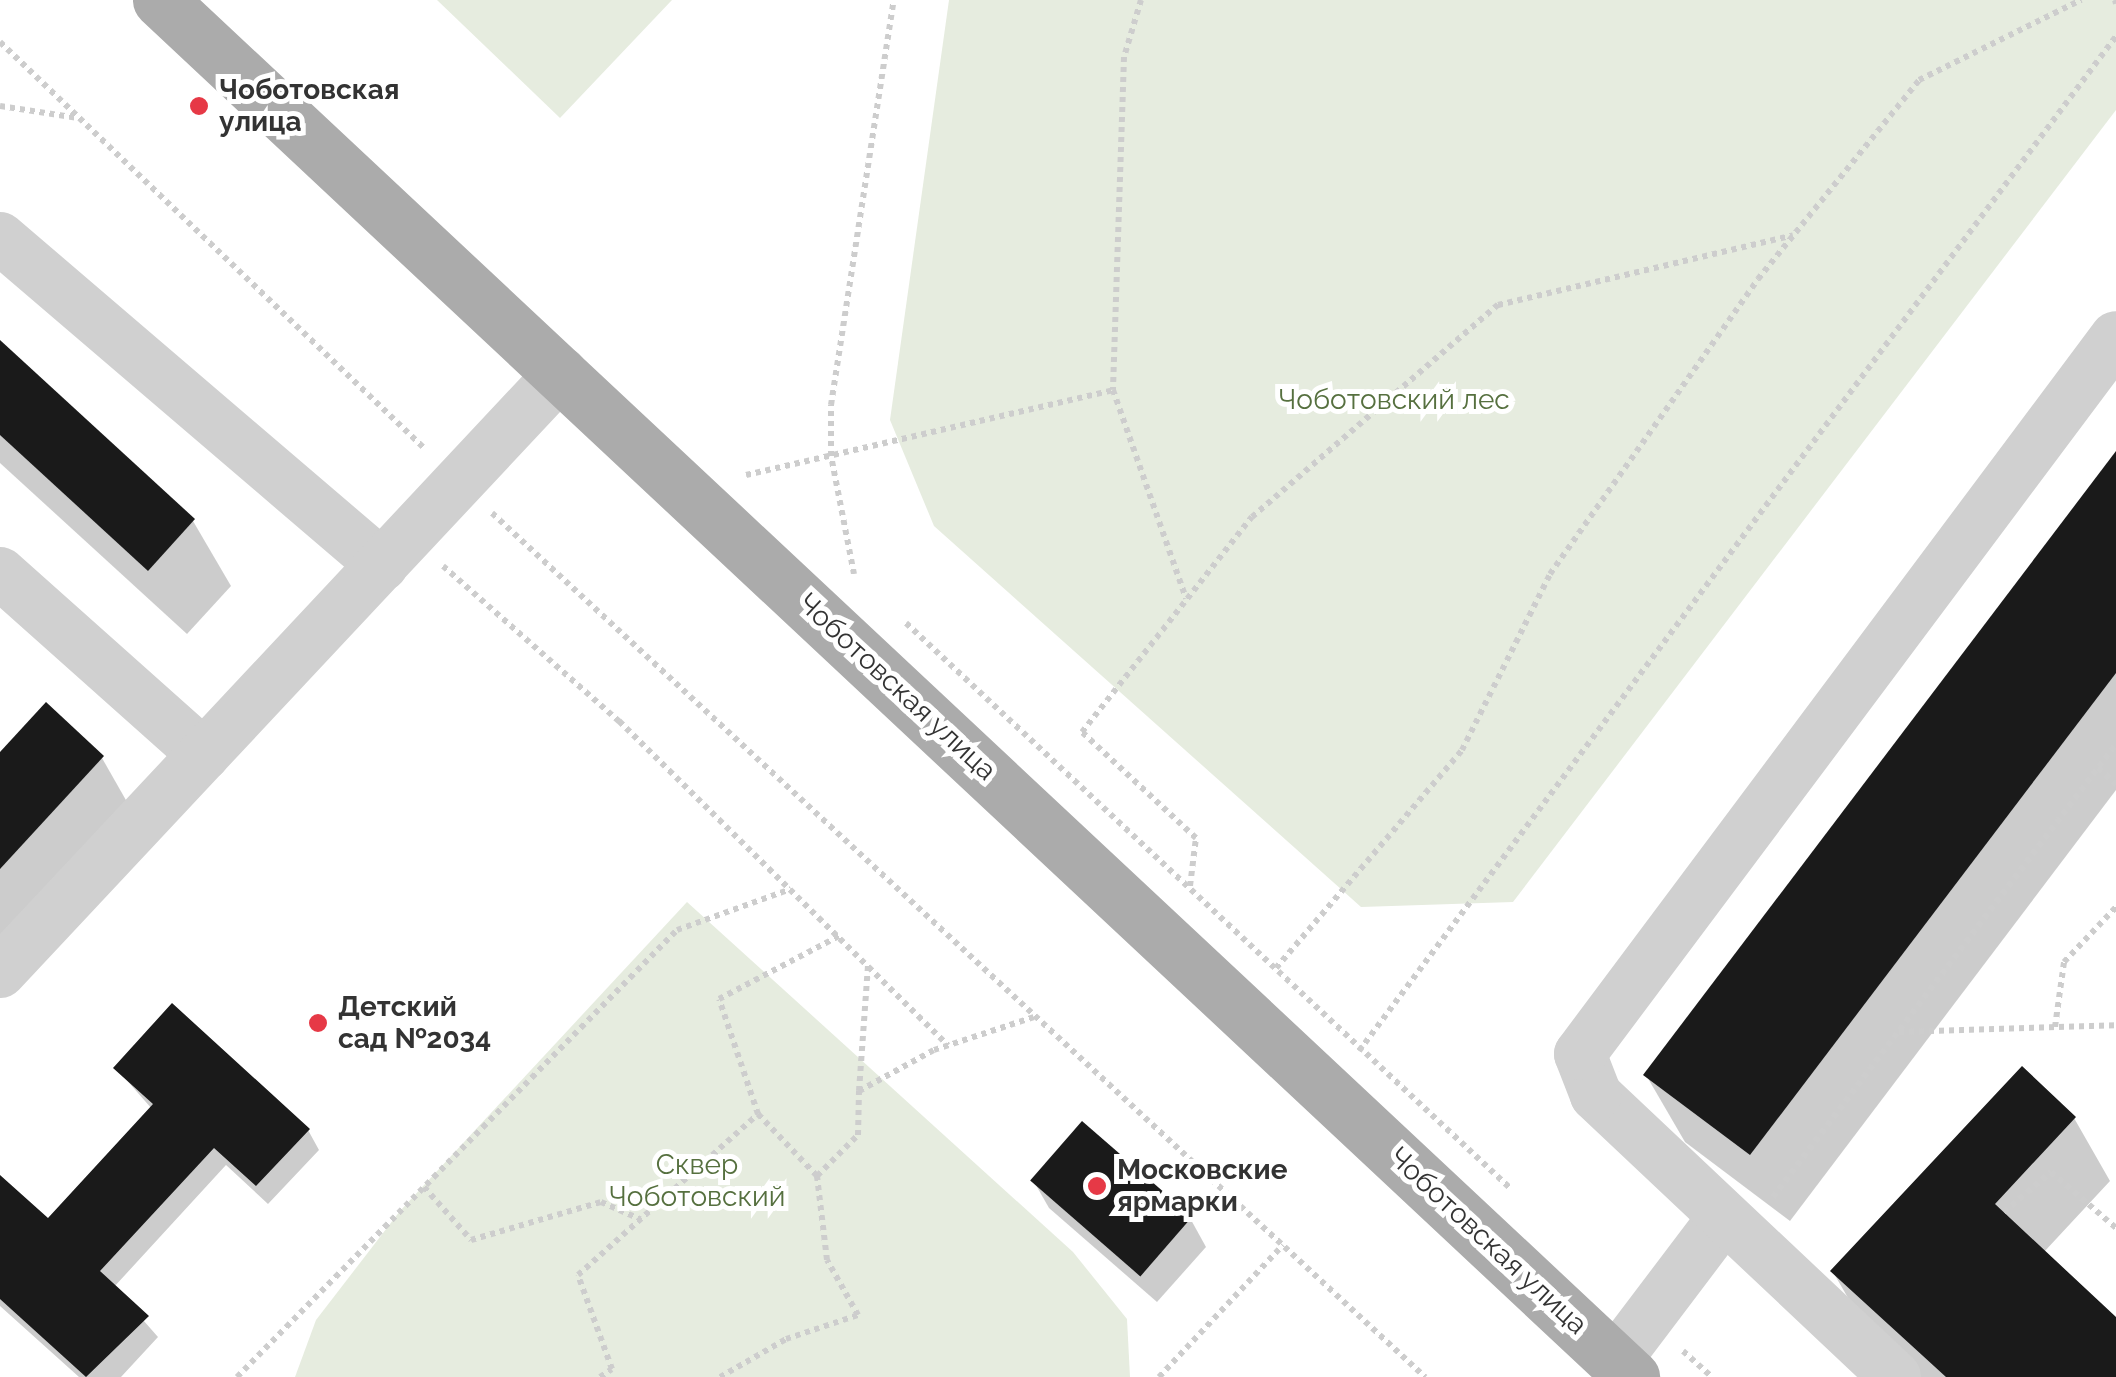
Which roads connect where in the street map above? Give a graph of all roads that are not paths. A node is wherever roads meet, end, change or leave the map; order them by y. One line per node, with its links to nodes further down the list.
1 (160, 0): 4 (main road, Чоботовская улица)
2 (0, 238): 5 (lane)
3 (2116, 337): 9 (lane)
4 (562, 373): 5 (lane); 10 (main road, Чоботовская улица)
5 (395, 550): 7 (lane)
6 (10, 600): 7 (lane)
7 (204, 755): 8 (lane)
8 (0, 972)
9 (1724, 1217): 10 (lane); 11 (lane)
10 (1623, 1369)
11 (1896, 1377)

